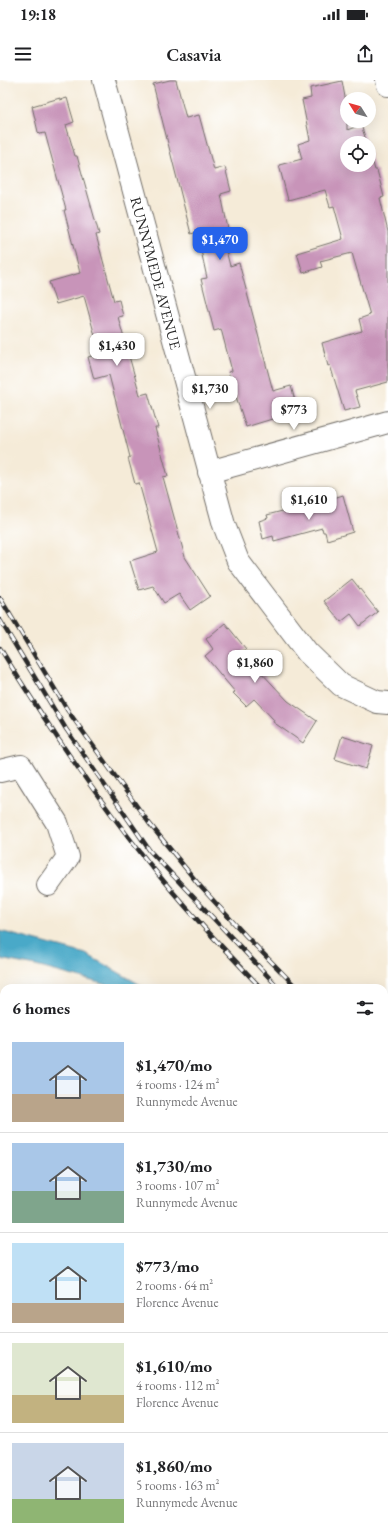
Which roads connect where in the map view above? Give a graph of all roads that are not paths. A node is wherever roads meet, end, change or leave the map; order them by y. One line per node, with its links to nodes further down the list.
1 (104, 80): 5 (street, RUNNYMEDE AVENUE)
2 (387, 80): 3 (street)
3 (388, 85)
4 (388, 422): 5 (street)
5 (209, 472): 6 (street, RUNNYMEDE AVENUE)
6 (388, 703)
7 (0, 771): 8 (street)
8 (48, 885)

